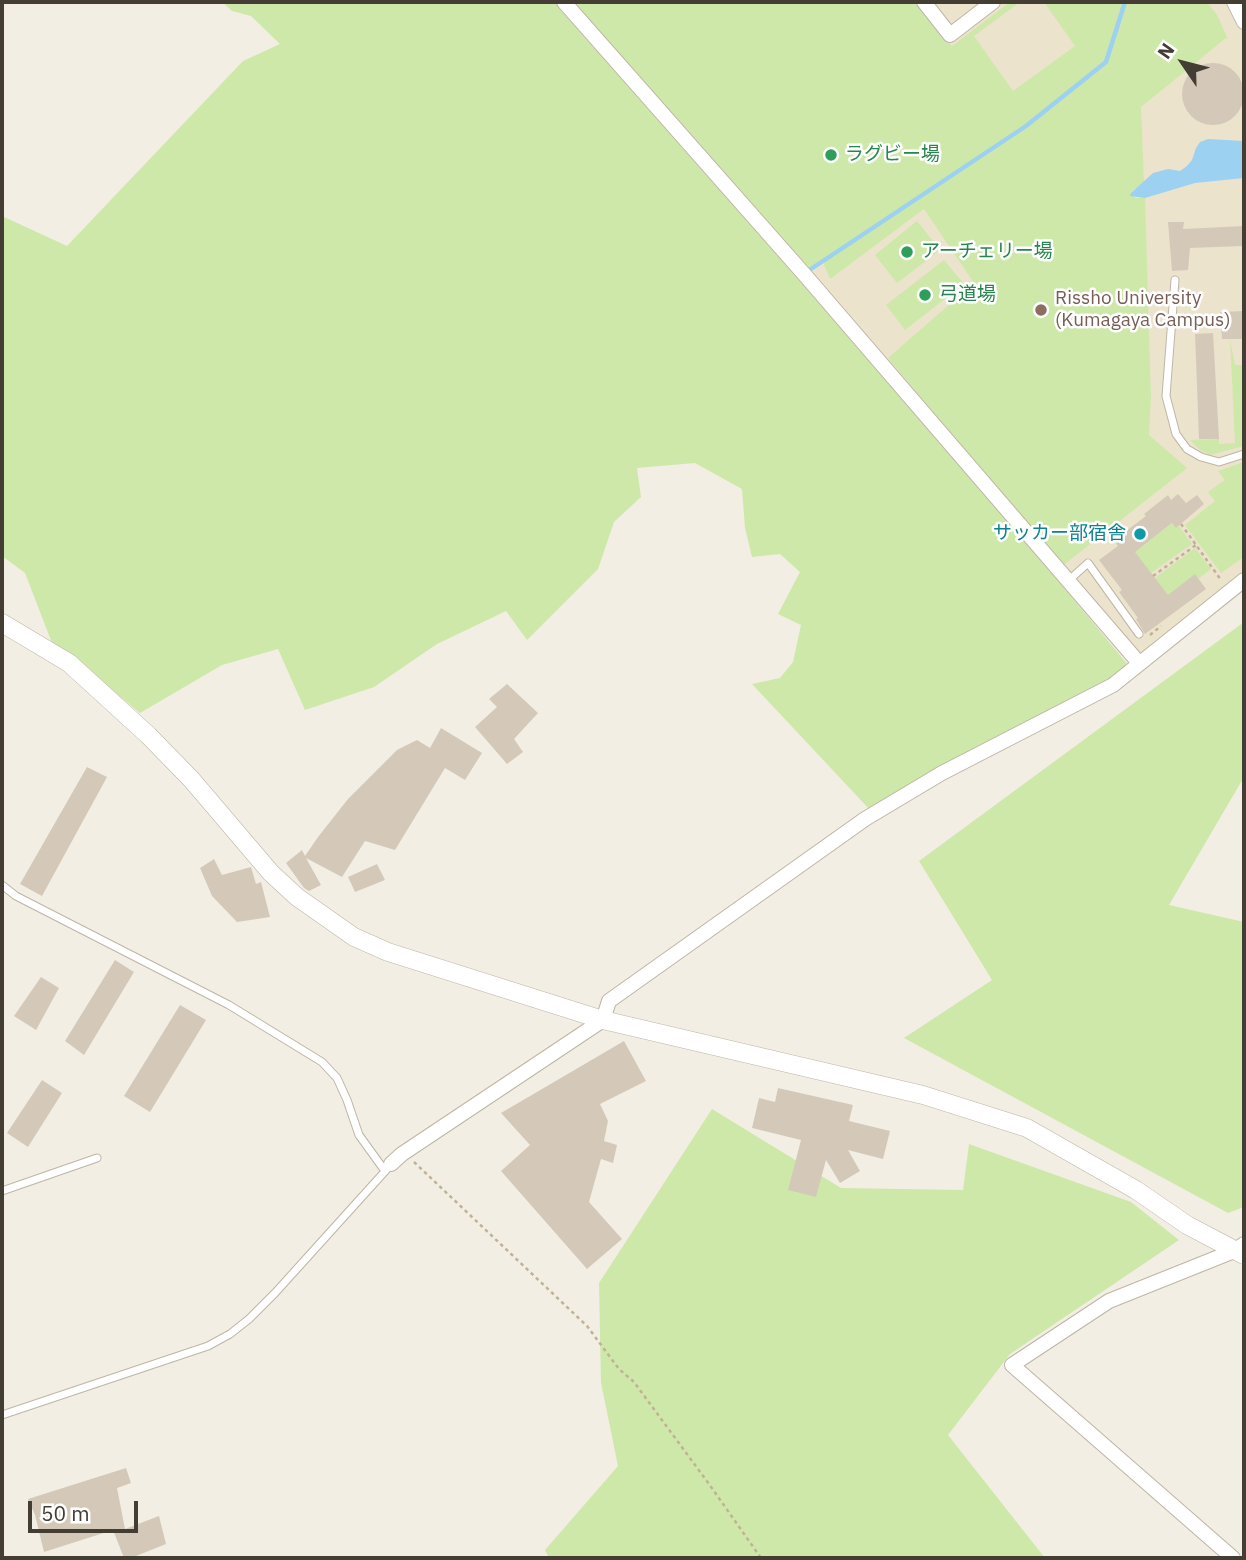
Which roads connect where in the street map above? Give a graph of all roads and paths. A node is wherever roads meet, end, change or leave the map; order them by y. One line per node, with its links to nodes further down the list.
1 (564, 2): 13 (street)
2 (924, 2): 3 (street)
3 (993, 2)
4 (1234, 2): 5 (street)
5 (1244, 22)
6 (1175, 280): 7 (lane)
7 (1244, 454)
8 (1181, 524): 9 (path)
9 (1196, 545): 10 (path); 11 (path)
10 (1153, 576)
11 (1221, 580)
12 (1244, 580): 16 (street)
13 (1068, 581): 15 (lane); 16 (street)
14 (2, 623): 18 (street)
15 (1139, 634)
16 (1139, 663): 18 (street)
17 (2, 885): 21 (lane)
18 (603, 1020): 19 (street); 23 (street)
19 (404, 1153): 21 (street); 25 (path)
20 (97, 1158): 22 (lane)
21 (388, 1167): 24 (lane)
22 (2, 1191)
23 (1241, 1250): 26 (street)
24 (2, 1415)
25 (761, 1558)
26 (1233, 1558)

